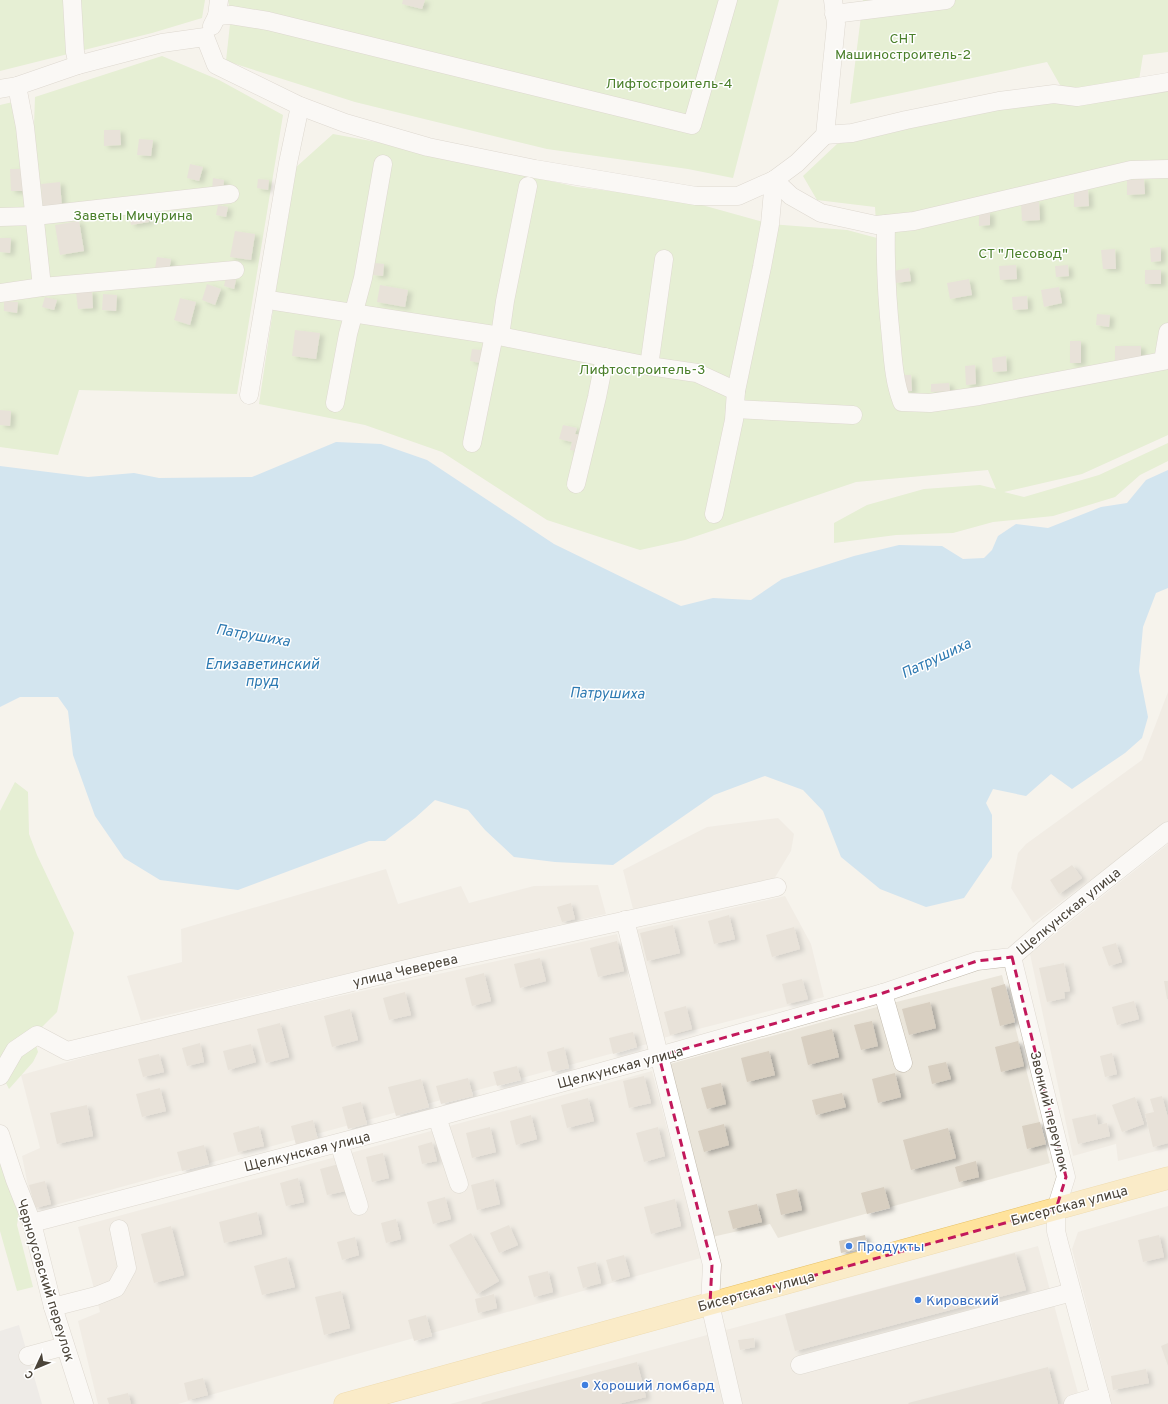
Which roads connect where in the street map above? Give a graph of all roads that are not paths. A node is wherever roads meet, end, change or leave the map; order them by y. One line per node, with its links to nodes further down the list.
1 (72, 0): 7 (street)
2 (728, 0): 5 (street)
3 (946, 0): 4 (street)
4 (834, 7): 12 (street)
5 (218, 8): 6 (street)
6 (205, 37): 7 (street); 11 (street)
7 (78, 65): 9 (street)
8 (1168, 82): 12 (street)
9 (17, 86): 10 (street); 18 (street)
10 (0, 89)
11 (300, 106): 15 (street); 32 (street)
12 (825, 135): 15 (street)
13 (384, 164): 26 (street)
14 (1168, 169): 20 (street)
15 (774, 180): 20 (street); 31 (street)
16 (528, 186): 28 (street)
17 (230, 194): 18 (street)
18 (35, 216): 19 (street); 23 (street)
19 (0, 217)
20 (886, 224): 27 (street)
21 (664, 259): 30 (street)
22 (236, 270): 23 (street)
23 (42, 287): 24 (street)
24 (0, 292)
25 (275, 300): 26 (street)
26 (354, 312): 28 (street); 33 (street)
27 (1168, 332)
28 (497, 335): 29 (street); 36 (street)
29 (605, 357): 30 (street); 37 (street)
30 (649, 366): 31 (street)
31 (736, 391): 34 (street)
32 (249, 395)
33 (335, 403)
34 (735, 409): 35 (street); 38 (street)
35 (853, 415)
36 (472, 443)
37 (576, 484)
38 (714, 514)
39 (1168, 831): 42 (street, Щелкунская улица)
40 (777, 886): 41 (street, улица Чеверева)
41 (625, 920): 44 (street); 46 (street, улица Чеверева)
42 (1012, 956): 43 (street, Щелкунская улица); 53 (street, Звонкий переулок)
43 (883, 993): 44 (street, Щелкунская улица); 45 (street)
44 (659, 1056): 47 (street, Щелкунская улица); 57 (street)
45 (903, 1063)
46 (0, 1076)
47 (437, 1117): 49 (street, Щелкунская улица); 51 (street)
48 (0, 1134): 54 (street, Черноусовский переулок)
49 (340, 1143): 52 (street); 54 (street, Щелкунская улица)
50 (1168, 1178): 53 (main road, Бисертская улица)
51 (459, 1184)
52 (359, 1206)
53 (1056, 1208): 56 (street, Звонкий переулок); 57 (main road, Бисертская улица)
54 (32, 1223): 58 (street, Черноусовский переулок)
55 (119, 1229): 58 (street)
56 (1072, 1292): 61 (street); 62 (street, Звонкий переулок)
57 (710, 1304): 64 (main road, Бисертская улица); 65 (street)
58 (53, 1307): 59 (street, Черноусовский переулок)
59 (65, 1346): 60 (street); 63 (street, Черноусовский переулок)
60 (28, 1356)
61 (800, 1365)
62 (1101, 1400): 66 (street)
63 (84, 1404)
64 (345, 1404)
65 (733, 1404)
66 (1073, 1404)

